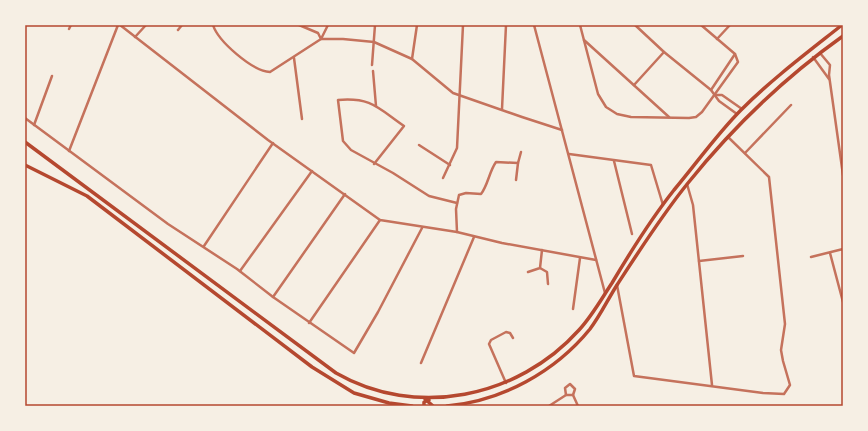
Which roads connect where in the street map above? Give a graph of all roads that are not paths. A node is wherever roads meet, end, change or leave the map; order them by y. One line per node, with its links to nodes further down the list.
1 (71, 25): 18 (street)
2 (119, 25): 21 (street); 55 (street)
3 (146, 25): 21 (street)
4 (182, 25): 19 (street)
5 (213, 25): 31 (street)
6 (299, 25): 22 (street)
7 (328, 25): 22 (street)
8 (375, 25): 25 (street)
9 (418, 25): 32 (street)
10 (463, 25): 40 (street)
11 (506, 25): 44 (street)
12 (534, 25): 50 (street)
13 (580, 25): 23 (street)
14 (635, 25): 27 (street)
15 (700, 25): 24 (street)
16 (730, 25): 24 (street)
17 (840, 26): 26 (main road)
18 (69, 29)
19 (178, 30)
20 (843, 36): 28 (main road)
21 (136, 37): 53 (street)
22 (322, 39): 25 (street); 31 (street)
23 (583, 40): 37 (street); 46 (street)
24 (717, 40): 29 (street)
25 (374, 42): 32 (street); 33 (street)
26 (817, 46): 30 (main road); 43 (main road)
27 (664, 52): 37 (street); 38 (street)
28 (820, 53): 30 (main road); 36 (street)
29 (735, 54): 38 (street); 39 (street)
30 (813, 57): 36 (street); 51 (main road)
31 (294, 58): 48 (street)
32 (412, 60): 40 (street)
33 (372, 65)
34 (373, 71): 42 (street)
35 (52, 76): 49 (street)
36 (830, 79): 65 (street)
37 (634, 85): 46 (street)
38 (711, 90): 39 (street)
39 (716, 95): 43 (street); 45 (street); 46 (street)
40 (461, 96): 44 (street); 63 (street)
41 (791, 105): 57 (street)
42 (376, 106): 61 (street); 61 (street)
43 (742, 109): 45 (main road)
44 (502, 110): 50 (street)
45 (737, 114): 71 (main road)
46 (669, 117)
47 (25, 118): 49 (street)
48 (302, 119)
49 (34, 125): 55 (street)
50 (562, 130): 58 (street)
51 (727, 137): 57 (street); 68 (main road)
52 (25, 142): 102 (main road)
53 (273, 143): 64 (street); 77 (street)
54 (419, 145): 63 (street)
55 (69, 151): 77 (street)
56 (521, 152): 60 (street)
57 (745, 153): 99 (street)
58 (569, 154): 59 (street); 84 (street)
59 (614, 161): 71 (street); 75 (street)
60 (518, 163): 67 (street); 70 (street)
61 (374, 164): 70 (street)
62 (25, 165): 103 (main road)
63 (450, 165): 66 (street)
64 (312, 171): 69 (street); 87 (street)
65 (843, 175)
66 (443, 178)
67 (516, 180)
68 (687, 184): 85 (street); 90 (main road)
69 (345, 194): 72 (street); 92 (street)
70 (457, 203): 74 (street)
71 (663, 206): 91 (main road)
72 (380, 220): 73 (street); 95 (street)
73 (422, 228): 74 (street); 95 (street)
74 (457, 232): 76 (street)
75 (632, 234)
76 (474, 237): 79 (street); 97 (street)
77 (204, 246): 87 (street)
78 (843, 249): 80 (street)
79 (542, 250): 83 (street); 86 (street)
80 (830, 253): 82 (street); 93 (street)
81 (743, 256): 85 (street)
82 (811, 257)
83 (580, 258): 84 (street); 94 (street)
84 (596, 260): 91 (street)
85 (699, 261): 99 (street)
86 (540, 268): 88 (street); 89 (street)
87 (240, 271): 92 (street)
88 (528, 272)
89 (548, 284)
90 (617, 285): 99 (street); 106 (main road)
91 (605, 293): 98 (main road)
92 (272, 297): 95 (street)
93 (843, 302)
94 (573, 309)
95 (309, 323)
96 (513, 338): 98 (street)
97 (421, 363)
98 (506, 383): 102 (main road)
99 (712, 385)
100 (566, 395): 101 (street); 101 (street); 107 (street)
101 (573, 395): 108 (street)
102 (427, 399): 104 (main road); 105 (main road)
103 (412, 406)
104 (424, 406)
105 (433, 406)
106 (447, 406)
107 (549, 406)
108 (578, 406)

